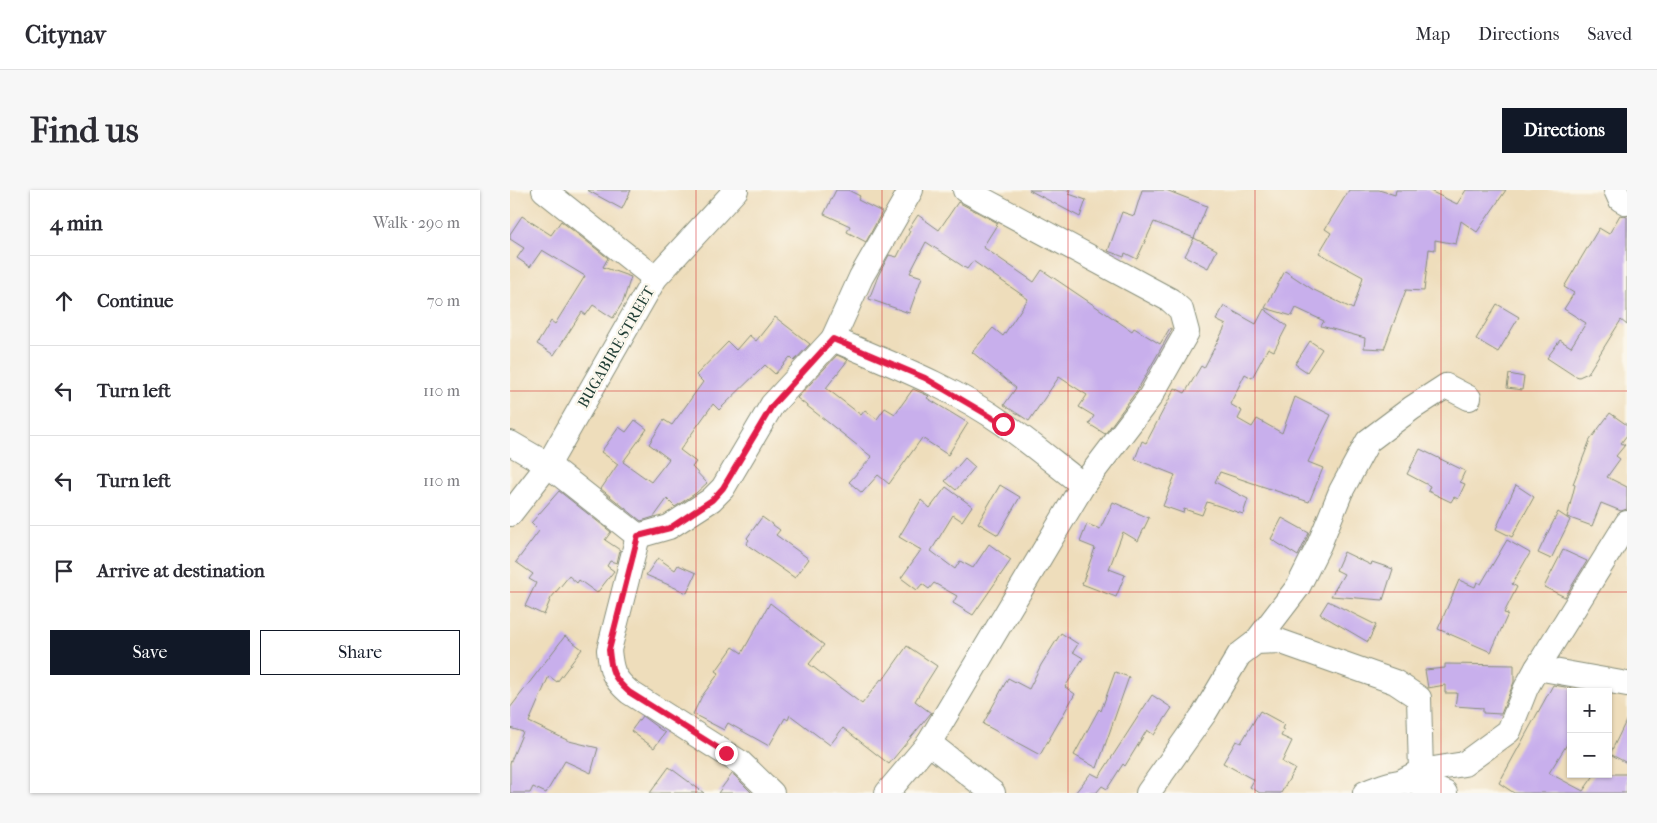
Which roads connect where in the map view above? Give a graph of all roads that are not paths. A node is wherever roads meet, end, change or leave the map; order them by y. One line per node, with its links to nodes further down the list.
1 (544, 190): 7 (street)
2 (736, 190): 7 (street, BUGABIRE STREET)
3 (911, 190): 8 (street)
4 (965, 190): 12 (street)
5 (1616, 190): 6 (street)
6 (1627, 203)
7 (655, 278): 11 (street, BUGABIRE STREET)
8 (833, 339): 12 (street); 15 (street)
9 (1469, 398): 16 (street)
10 (510, 443): 11 (street)
11 (548, 465): 13 (street, BUGABIRE STREET); 15 (street)
12 (1083, 485): 19 (street)
13 (510, 514)
14 (1627, 523): 17 (street)
15 (638, 536): 21 (street)
16 (1256, 642): 20 (street); 24 (street)
17 (1537, 668): 18 (street); 20 (street)
18 (1627, 684)
19 (929, 743): 22 (street); 23 (street)
20 (1412, 775): 25 (street); 26 (street)
21 (772, 793)
22 (887, 793)
23 (993, 793)
24 (1148, 793)
25 (1365, 793)
26 (1445, 793)

